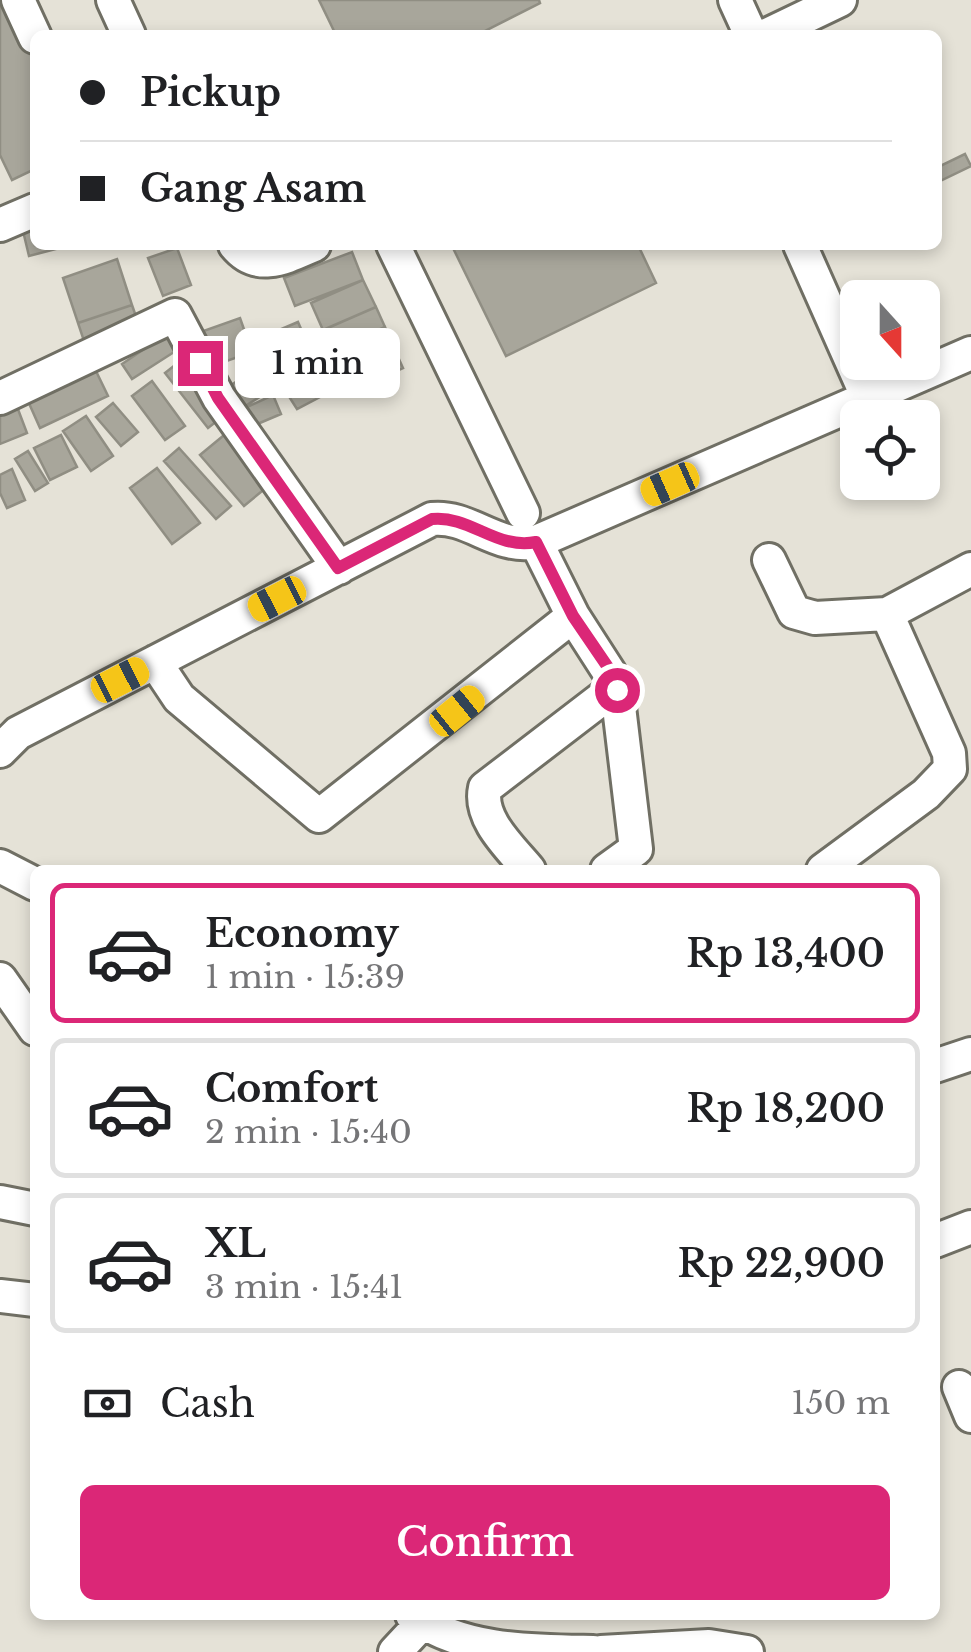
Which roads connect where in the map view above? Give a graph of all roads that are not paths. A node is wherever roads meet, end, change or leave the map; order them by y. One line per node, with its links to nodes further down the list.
1 (18, 0): 5 (street)
2 (113, 0): 6 (street)
3 (735, 0): 7 (street)
4 (840, 0): 8 (street)
5 (32, 30)
6 (127, 30)
7 (749, 30)
8 (777, 30)
9 (30, 212): 10 (street)
10 (0, 225)
11 (239, 250): 12 (street)
12 (300, 250)
13 (395, 250): 18 (street)
14 (802, 250): 16 (street)
15 (971, 353): 18 (street)
16 (864, 387)
17 (0, 398): 20 (street)
18 (530, 528): 20 (street); 23 (street)
19 (769, 560): 22 (street)
20 (338, 568): 24 (street)
21 (971, 570): 22 (street)
22 (887, 614): 29 (street)
23 (573, 616): 24 (street); 25 (street)
24 (155, 662): 26 (street)
25 (617, 690): 27 (street); 28 (street)
26 (6, 733)
27 (526, 865)
28 (615, 865)
29 (829, 865)
30 (0, 866): 31 (street)
31 (30, 881)
32 (0, 979): 33 (street)
33 (30, 1022)
34 (971, 1054): 35 (street)
35 (940, 1064)
36 (0, 1202): 37 (street)
37 (30, 1207)
38 (971, 1227): 39 (street)
39 (940, 1239)
40 (0, 1296): 41 (street)
41 (30, 1299)
42 (424, 1630): 43 (street); 44 (street)
43 (395, 1652)
44 (556, 1652): 45 (street)
45 (593, 1652)
46 (601, 1652): 47 (street)
47 (747, 1652)

